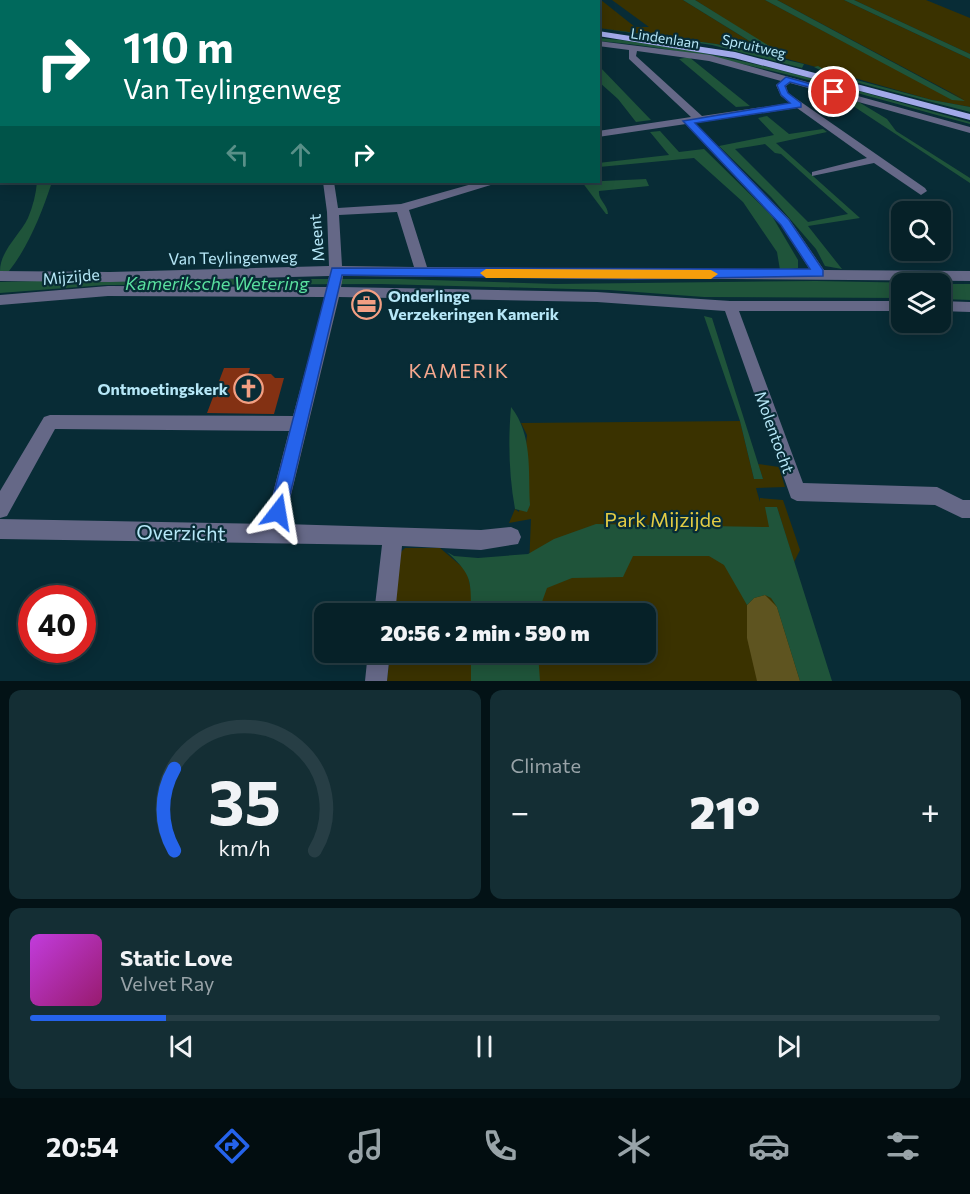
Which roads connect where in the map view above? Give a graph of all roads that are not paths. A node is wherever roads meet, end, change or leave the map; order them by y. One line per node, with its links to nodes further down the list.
1 (600, 33): 6 (main road, Spruitweg)
2 (600, 43): 3 (street, Lindenlaan)
3 (634, 46): 4 (street, Lindenlaan); 7 (street)
4 (789, 79): 5 (street); 8 (street, Lindenlaan)
5 (797, 105): 7 (street); 10 (street)
6 (970, 117)
7 (694, 120): 9 (street); 18 (street)
8 (970, 130)
9 (600, 134)
10 (876, 159): 11 (street); 14 (street)
11 (816, 174)
12 (328, 183): 16 (street, Meent)
13 (487, 183): 15 (street)
14 (921, 191)
15 (402, 208): 16 (street); 17 (street)
16 (333, 212): 21 (street, Meent)
17 (422, 272): 18 (street, Van Teylingenweg); 21 (street, Van Teylingenweg)
18 (819, 273): 20 (street, Van Teylingenweg)
19 (4, 276): 21 (street, Van Teylingenweg)
20 (970, 276)
21 (335, 282): 22 (street, Mijzijde); 23 (street, Mijzijde); 27 (street, Meent)
22 (0, 300)
23 (730, 306): 24 (street, Mijzijde); 29 (street, Molentocht)
24 (891, 306)
25 (951, 306): 26 (street)
26 (970, 307)
27 (299, 424): 28 (street); 31 (street, Meent)
28 (0, 509)
29 (967, 514)
30 (0, 529): 31 (street, Overzicht)
31 (272, 534): 32 (street, Overzicht)
32 (393, 536): 33 (street); 34 (street)
33 (511, 537)
34 (385, 603)
35 (378, 663): 36 (street)
36 (376, 681)

